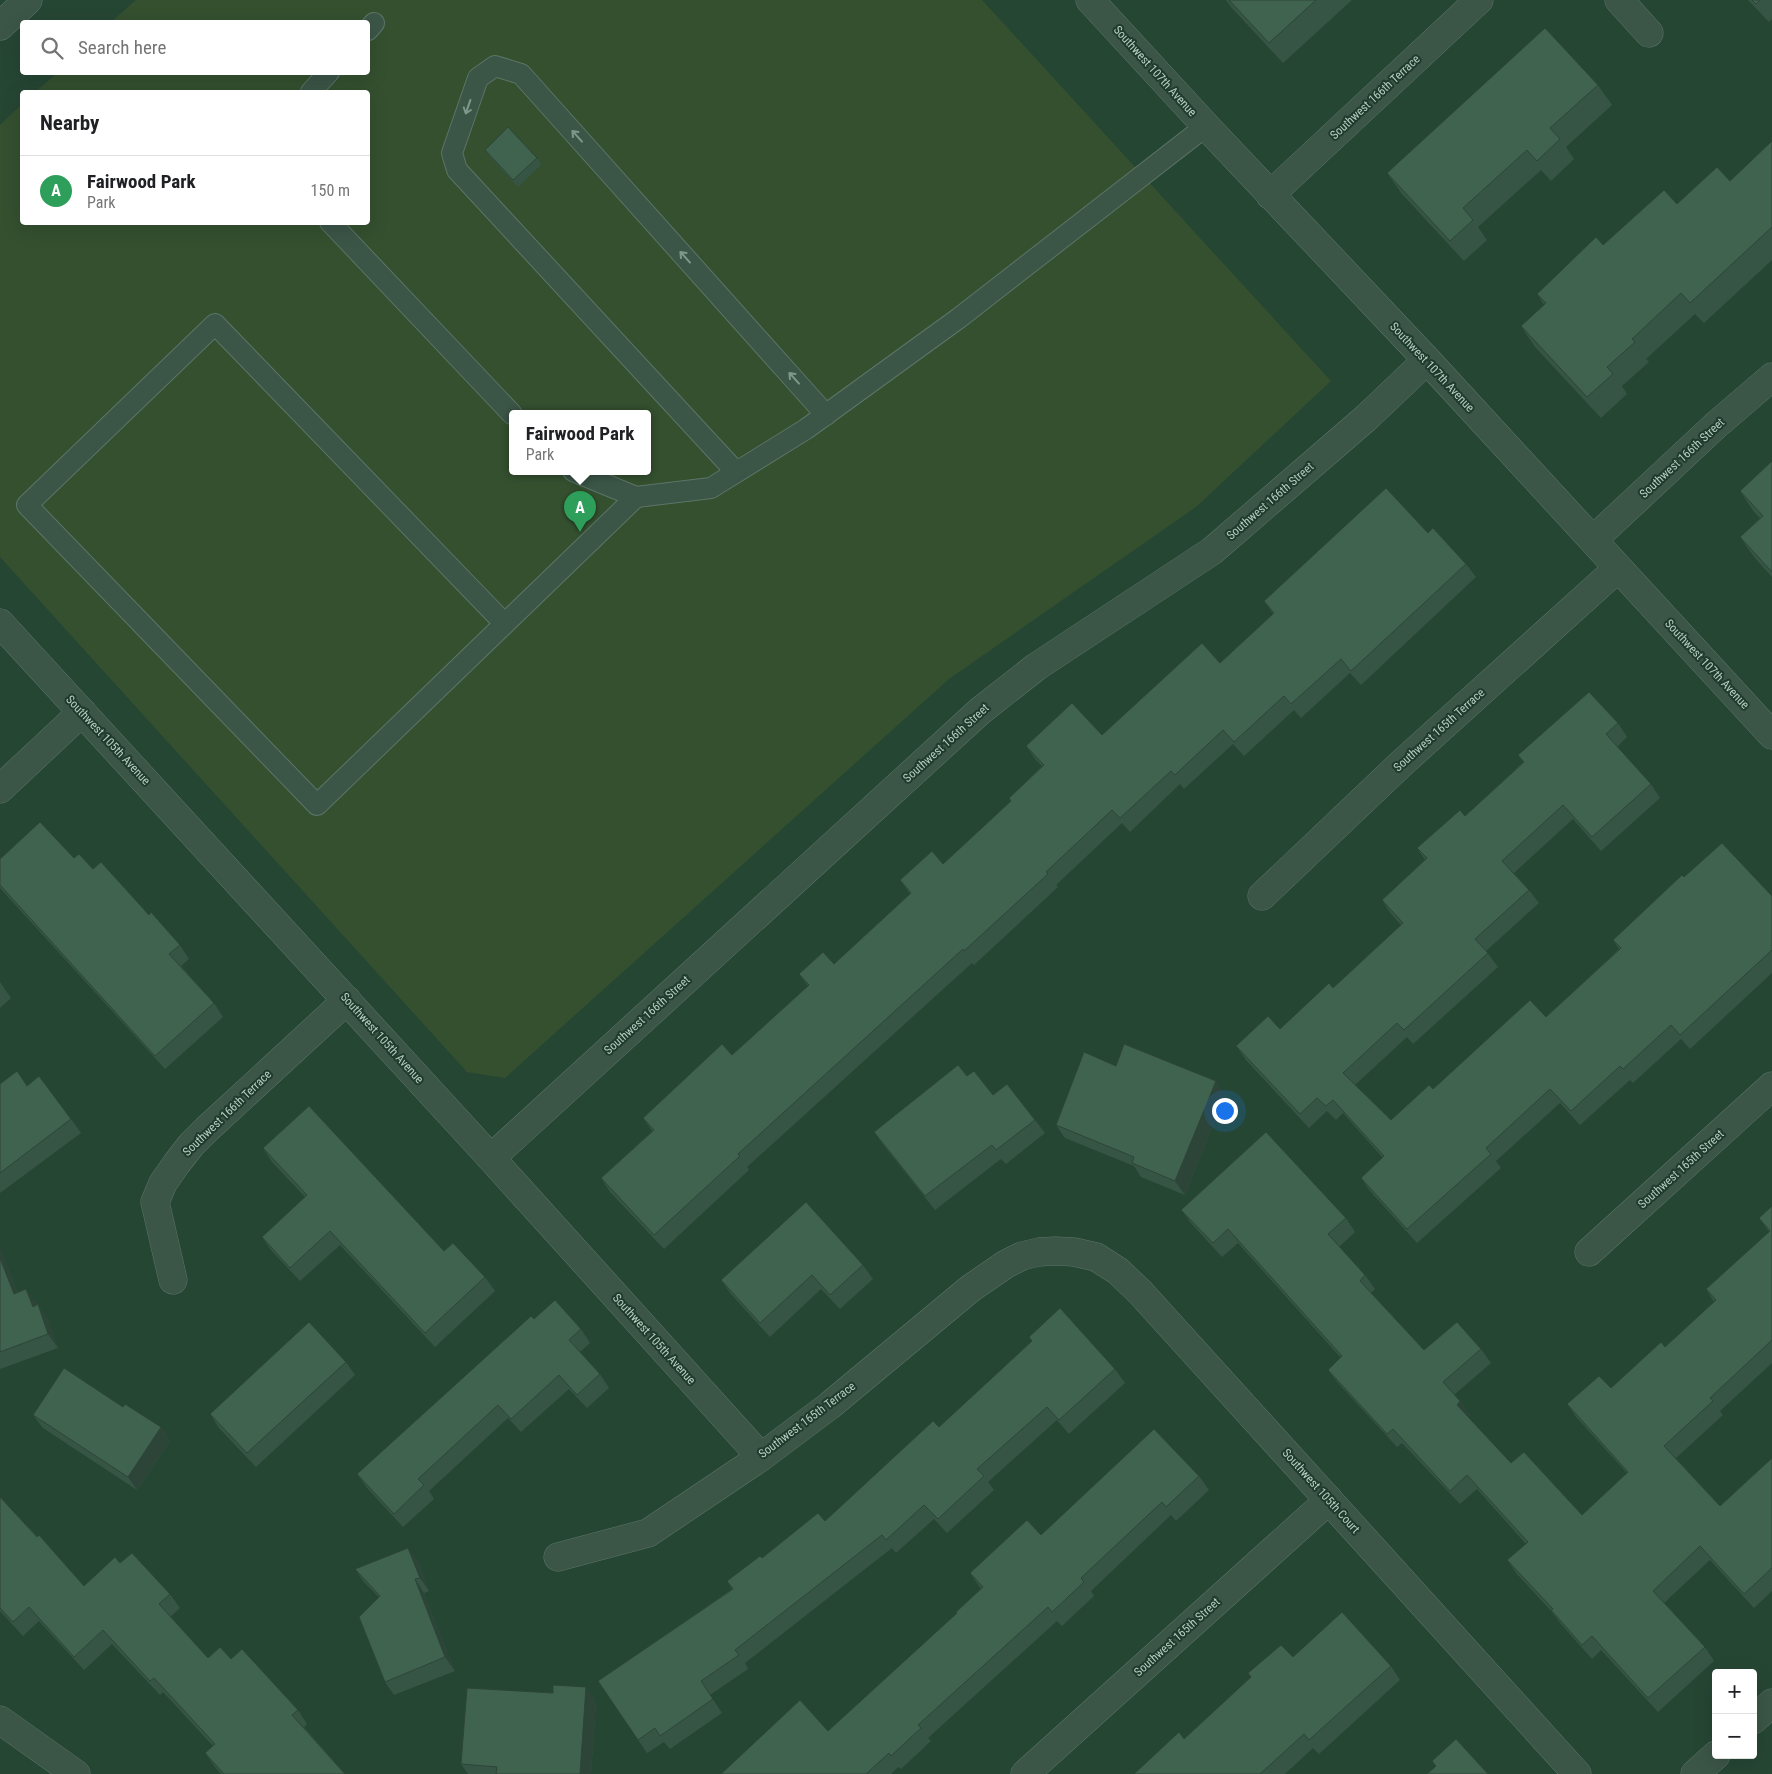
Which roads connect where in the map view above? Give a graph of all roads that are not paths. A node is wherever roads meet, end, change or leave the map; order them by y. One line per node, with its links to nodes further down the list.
1 (28, 0): 5 (street)
2 (1090, 0): 9 (street, Southwest 107th Avenue)
3 (1479, 0): 10 (street, Southwest 166th Terrace)
4 (1619, 0): 6 (street)
5 (0, 26)
6 (1650, 33)
7 (326, 75): 8 (lane)
8 (313, 90)
9 (1206, 126): 10 (street, Southwest 107th Avenue); 15 (lane)
10 (1270, 195): 12 (street, Southwest 107th Avenue)
11 (333, 225): 14 (lane)
12 (1427, 360): 19 (street, Southwest 107th Avenue); 29 (street, Southwest 166th Street)
13 (1772, 376): 19 (street, Southwest 166th Street)
14 (509, 411)
15 (826, 415): 16 (lane); 16 (lane, one-way to 16)
16 (736, 472): 18 (lane)
17 (583, 475): 18 (lane)
18 (636, 497): 22 (lane)
19 (1593, 540): 20 (street, Southwest 107th Avenue)
20 (1618, 568): 24 (street, Southwest 107th Avenue); 26 (street, Southwest 165th Terrace)
21 (0, 623): 23 (street, Southwest 105th Avenue)
22 (504, 623): 22 (lane)
23 (82, 712): 25 (street); 27 (street, Southwest 105th Avenue)
24 (1772, 736)
25 (0, 789)
26 (1262, 896)
27 (347, 1000): 29 (street, Southwest 105th Avenue); 32 (street, Southwest 166th Terrace)
28 (1772, 1086): 31 (street, Southwest 165th Street)
29 (491, 1158): 33 (street, Southwest 105th Avenue)
30 (1039, 1252): 33 (street, Southwest 165th Terrace); 34 (street, Southwest 105th Court)
31 (1589, 1252)
32 (173, 1280)
33 (760, 1457): 35 (street, Southwest 165th Terrace)
34 (1329, 1500): 41 (street, Southwest 165th Street); 42 (street, Southwest 105th Court)
35 (558, 1557)
36 (1772, 1703): 37 (street)
37 (1757, 1716)
38 (0, 1720): 40 (street)
39 (1712, 1759): 43 (street)
40 (76, 1774)
41 (1025, 1774)
42 (1577, 1774)
43 (1695, 1774)

